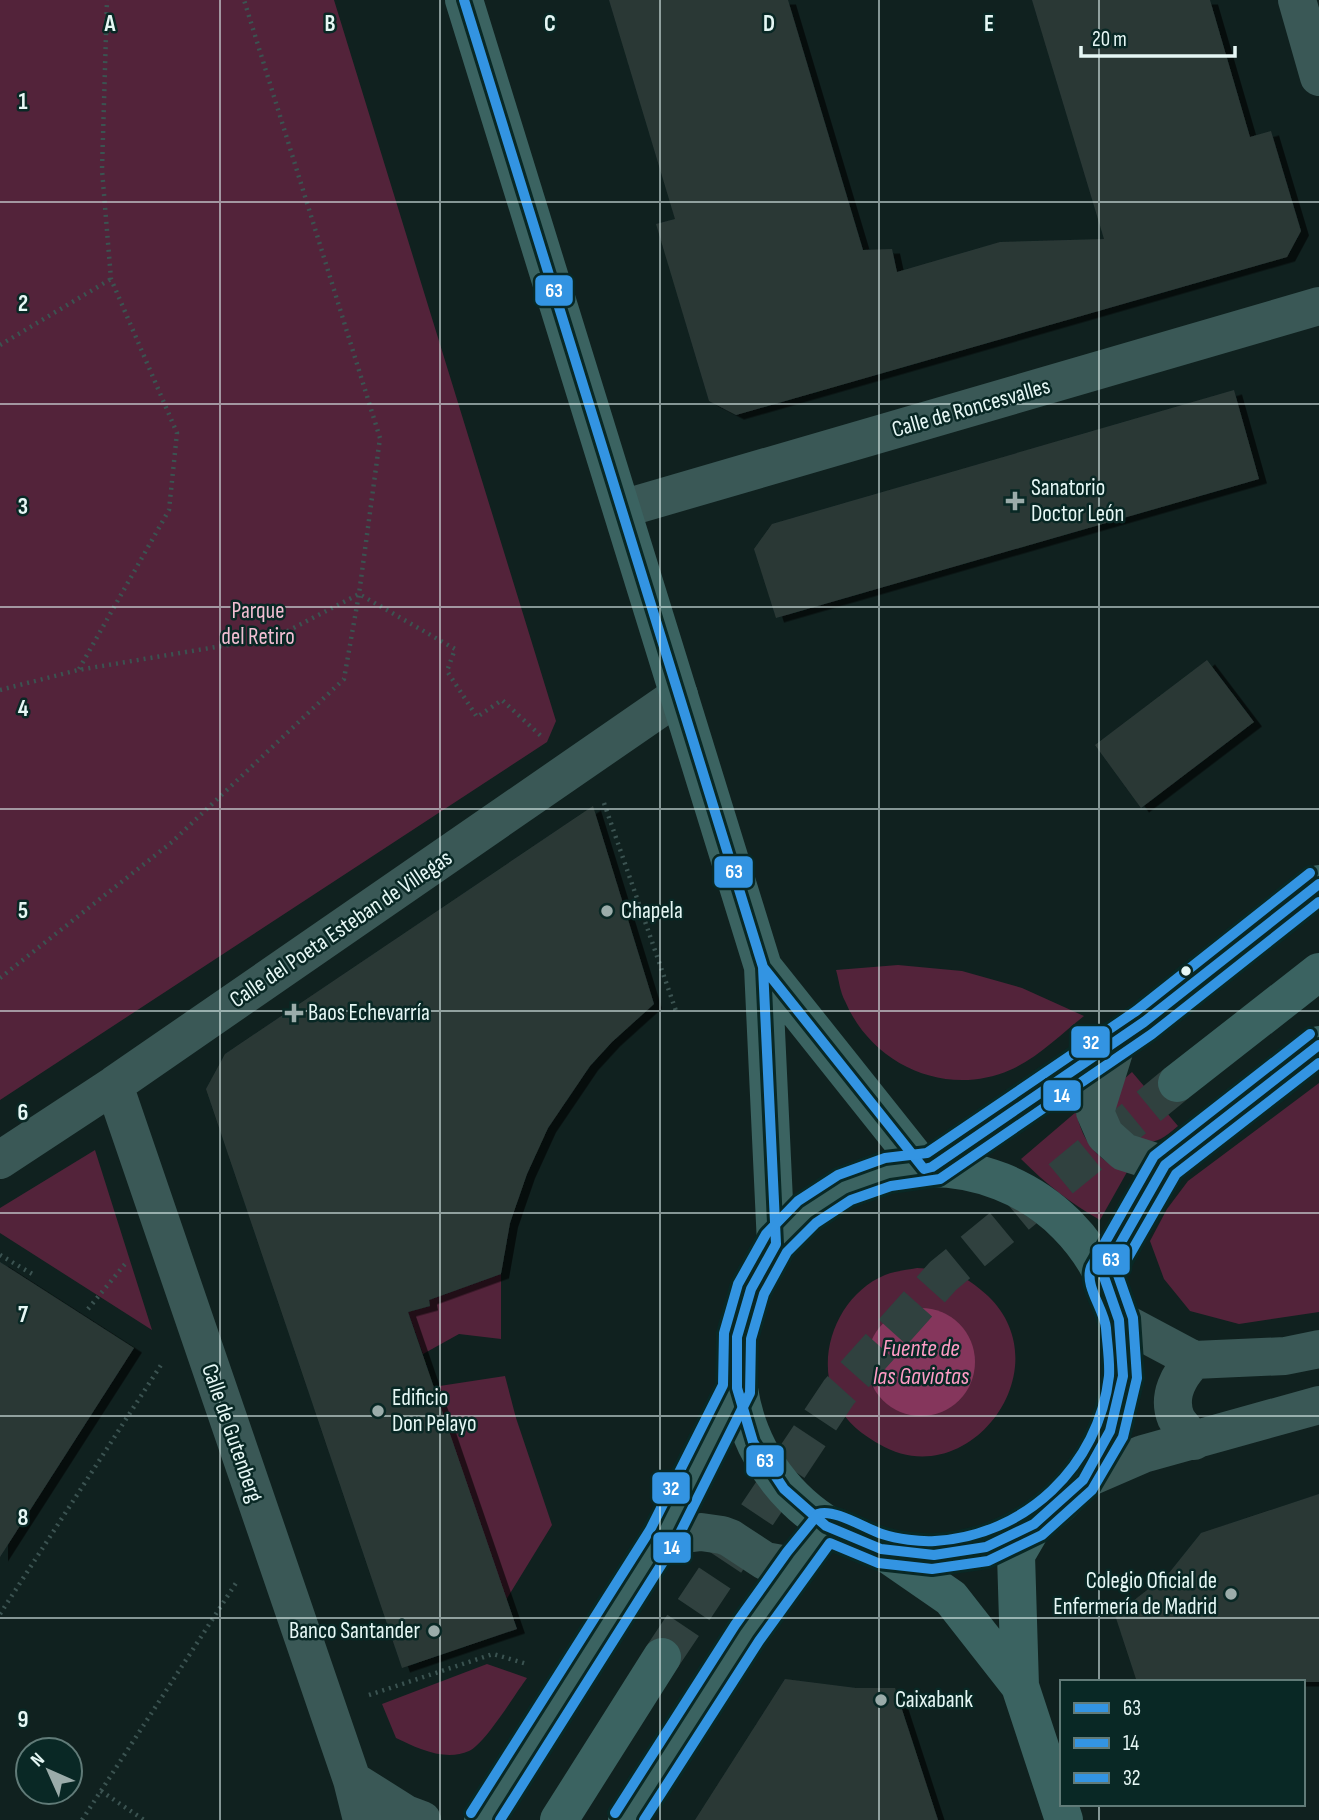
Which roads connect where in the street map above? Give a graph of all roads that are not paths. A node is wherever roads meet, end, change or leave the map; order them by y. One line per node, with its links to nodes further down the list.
1 (464, 0): 5 (main road)
2 (1297, 0): 3 (street)
3 (1319, 78)
4 (1319, 306): 5 (street, Calle de Roncesvalles)
5 (622, 509): 6 (main road)
6 (679, 695): 8 (main road); 13 (street, Calle del Poeta Esteban de Villegas)
7 (1319, 884): 10 (main road)
8 (763, 967): 16 (main road); 17 (main road)
9 (1319, 972): 12 (main road)
10 (1117, 1042): 15 (street); 16 (main road)
11 (1319, 1045): 15 (main road)
12 (1177, 1083)
13 (114, 1085): 14 (street, Calle del Poeta Esteban de Villegas); 33 (street, Calle de Gutenberg)
14 (0, 1160)
15 (1165, 1166): 18 (main road)
16 (928, 1168): 17 (main road); 18 (main road)
17 (776, 1244): 22 (main road)
18 (1103, 1274): 19 (main road)
19 (1119, 1320): 21 (street); 25 (main road)
20 (1319, 1349): 21 (street)
21 (1194, 1360): 24 (street)
22 (737, 1388): 27 (main road); 28 (main road)
23 (1319, 1405): 24 (street)
24 (1194, 1441): 25 (street)
25 (1083, 1480): 26 (main road)
26 (1034, 1524): 29 (main road); 32 (main road)
27 (826, 1526): 29 (main road); 30 (main road)
28 (662, 1537): 30 (street); 37 (main road)
29 (881, 1549): 32 (main road)
30 (793, 1566): 39 (main road)
31 (662, 1657): 38 (main road)
32 (1020, 1686): 34 (main road)
33 (352, 1780): 35 (street, Calle de Gutenberg); 36 (street)
34 (1060, 1805)
35 (362, 1820)
36 (422, 1820)
37 (483, 1820)
38 (559, 1820)
39 (627, 1820)

